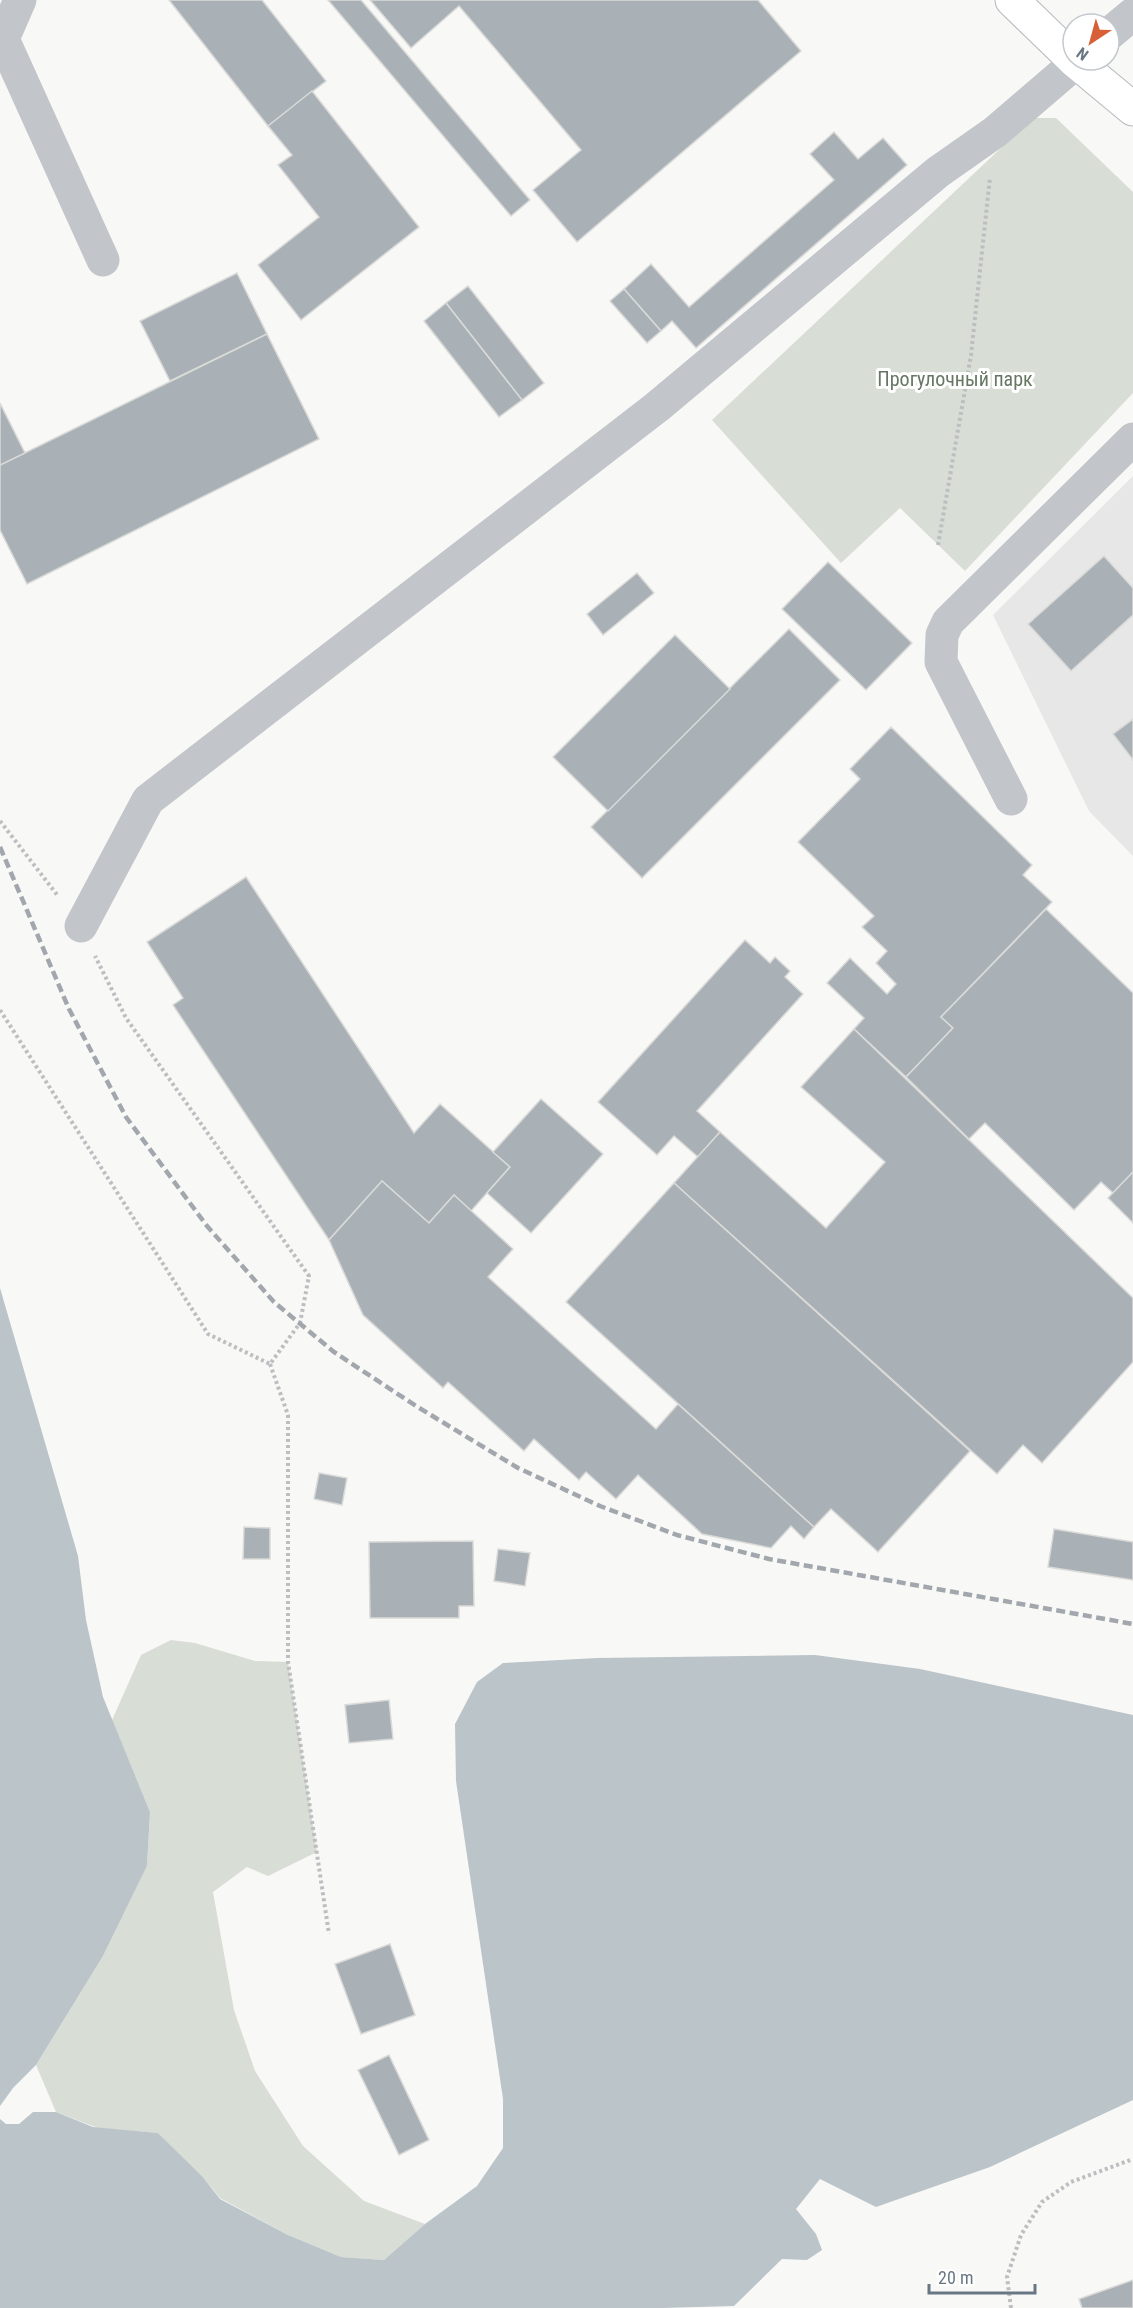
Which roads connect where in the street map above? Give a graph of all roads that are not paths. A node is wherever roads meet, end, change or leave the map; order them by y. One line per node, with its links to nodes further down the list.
1 (20, 0): 9 (street)
2 (1012, 0): 5 (main road)
3 (1133, 14): 4 (street)
4 (1121, 24)
5 (1061, 47)
6 (1062, 72): 12 (street)
7 (1089, 72): 8 (main road)
8 (1133, 109)
9 (103, 260)
10 (1133, 439): 11 (street)
11 (1011, 799)
12 (81, 926)

